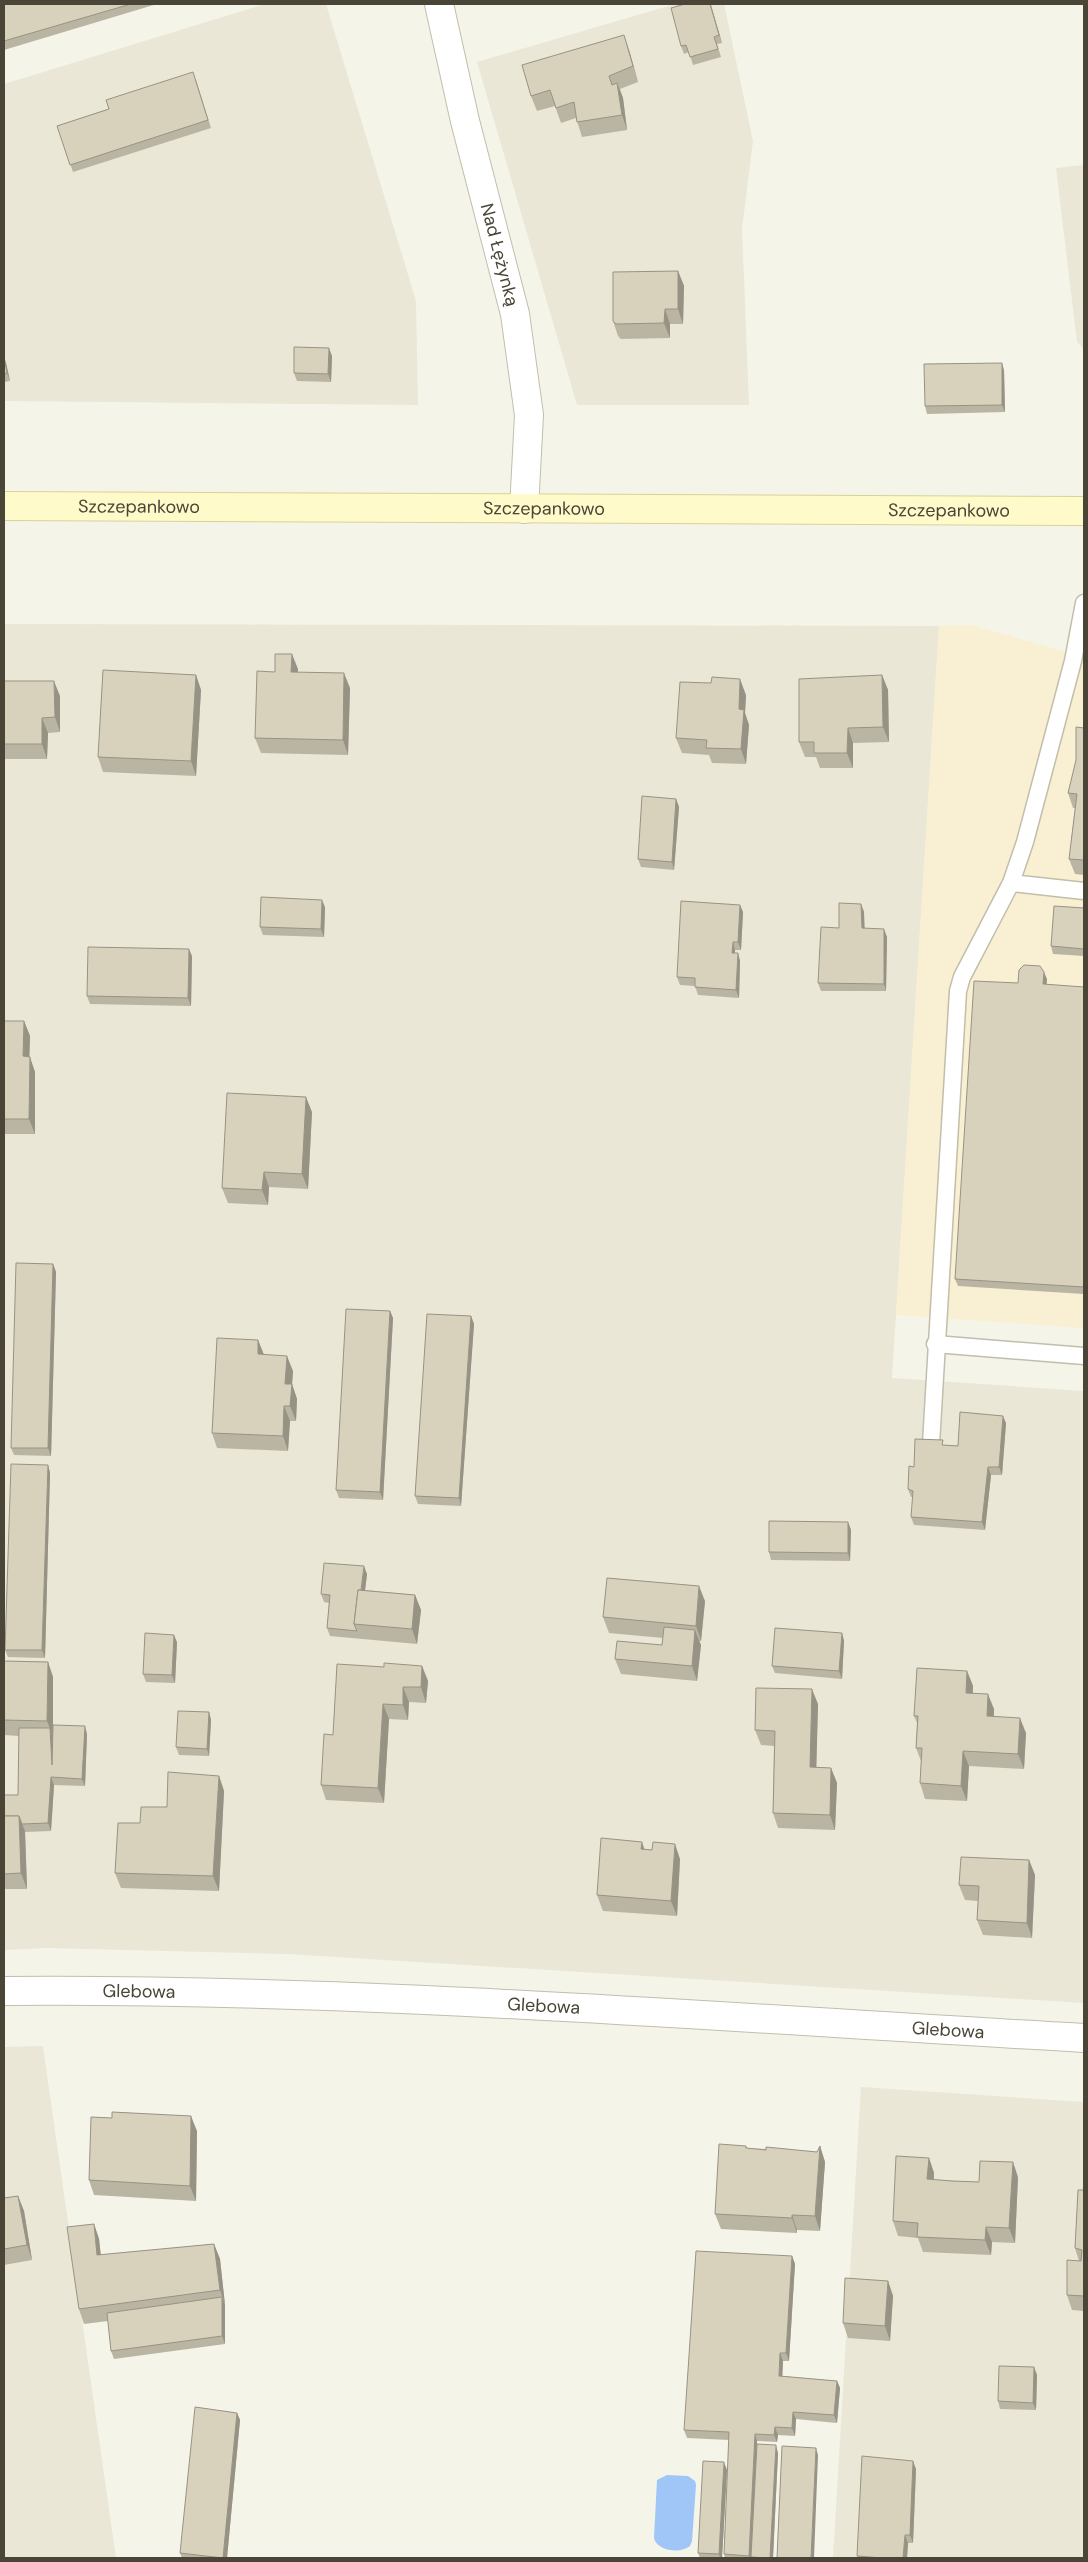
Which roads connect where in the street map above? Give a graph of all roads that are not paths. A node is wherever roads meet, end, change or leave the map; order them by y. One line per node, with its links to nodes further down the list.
1 (439, 4): 3 (street, Nad Łężynką)
2 (4, 506): 3 (street, Szczepankowo)
3 (524, 509): 4 (street, Szczepankowo)
4 (1084, 511)
5 (1084, 603): 6 (lane)
6 (1011, 883): 7 (lane); 8 (lane)
7 (1084, 890)
8 (935, 1344): 9 (lane); 10 (lane)
9 (1084, 1356)
10 (931, 1444)
11 (4, 1991): 12 (street, Glebowa)
12 (1084, 2038)

